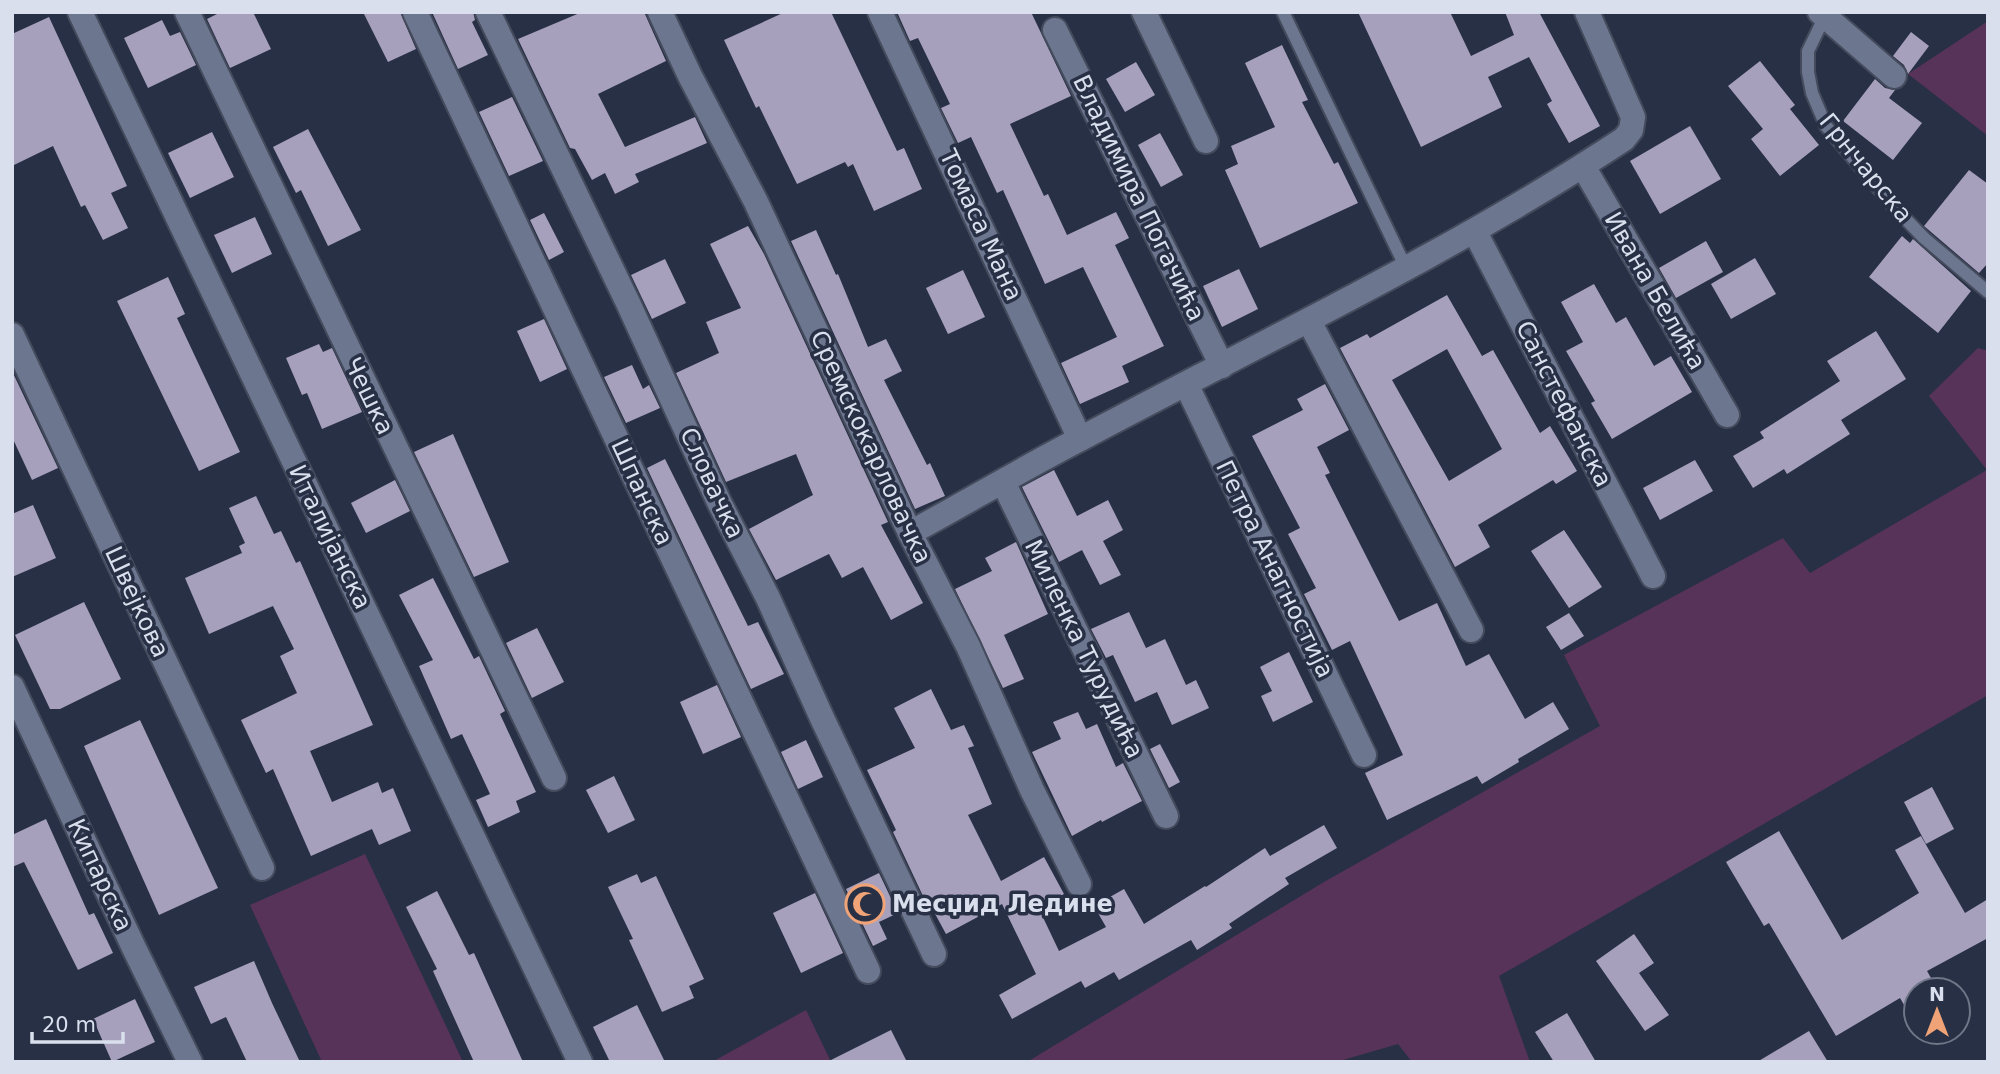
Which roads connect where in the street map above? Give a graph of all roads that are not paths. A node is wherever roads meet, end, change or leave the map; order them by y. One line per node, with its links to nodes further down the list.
1 (80, 12): 37 (street, Италијанска)
2 (187, 12): 30 (street, Чешка)
3 (415, 12): 35 (street, Шпанска)
4 (488, 12): 34 (street, Словачка)
5 (660, 12): 25 (street, Сремскокарловачка)
6 (880, 12): 23 (street, Томаса Мана)
7 (1144, 12): 13 (street)
8 (1283, 12): 16 (lane)
9 (1587, 12): 14 (street)
10 (1823, 14): 12 (street, Грнчарска); 17 (lane, Грнчарска)
11 (1055, 30): 20 (street, Владимира Погачића)
12 (1894, 76)
13 (1206, 141)
14 (1583, 166): 15 (street); 22 (street, Ивана Белића)
15 (1475, 232): 16 (street); 26 (street, Санстефанска)
16 (1407, 270): 18 (street)
17 (1988, 292)
18 (1309, 321): 20 (street); 27 (street)
19 (12, 335): 32 (street, Швејкова)
20 (1222, 366): 21 (street)
21 (1186, 384): 23 (street); 29 (street, Петра Анагностија)
22 (1727, 415)
23 (1080, 439): 24 (street)
24 (1003, 482): 25 (street); 31 (street, Миленка Турудића)
25 (910, 533): 33 (street, Сремскокарловачка)
26 (1653, 576)
27 (1471, 630)
28 (12, 687): 36 (street, Кипарска)
29 (1364, 755)
30 (554, 778)
31 (1166, 816)
32 (262, 868)
33 (1079, 884)
34 (934, 954)
35 (868, 971)
36 (190, 1062)
37 (580, 1062)

